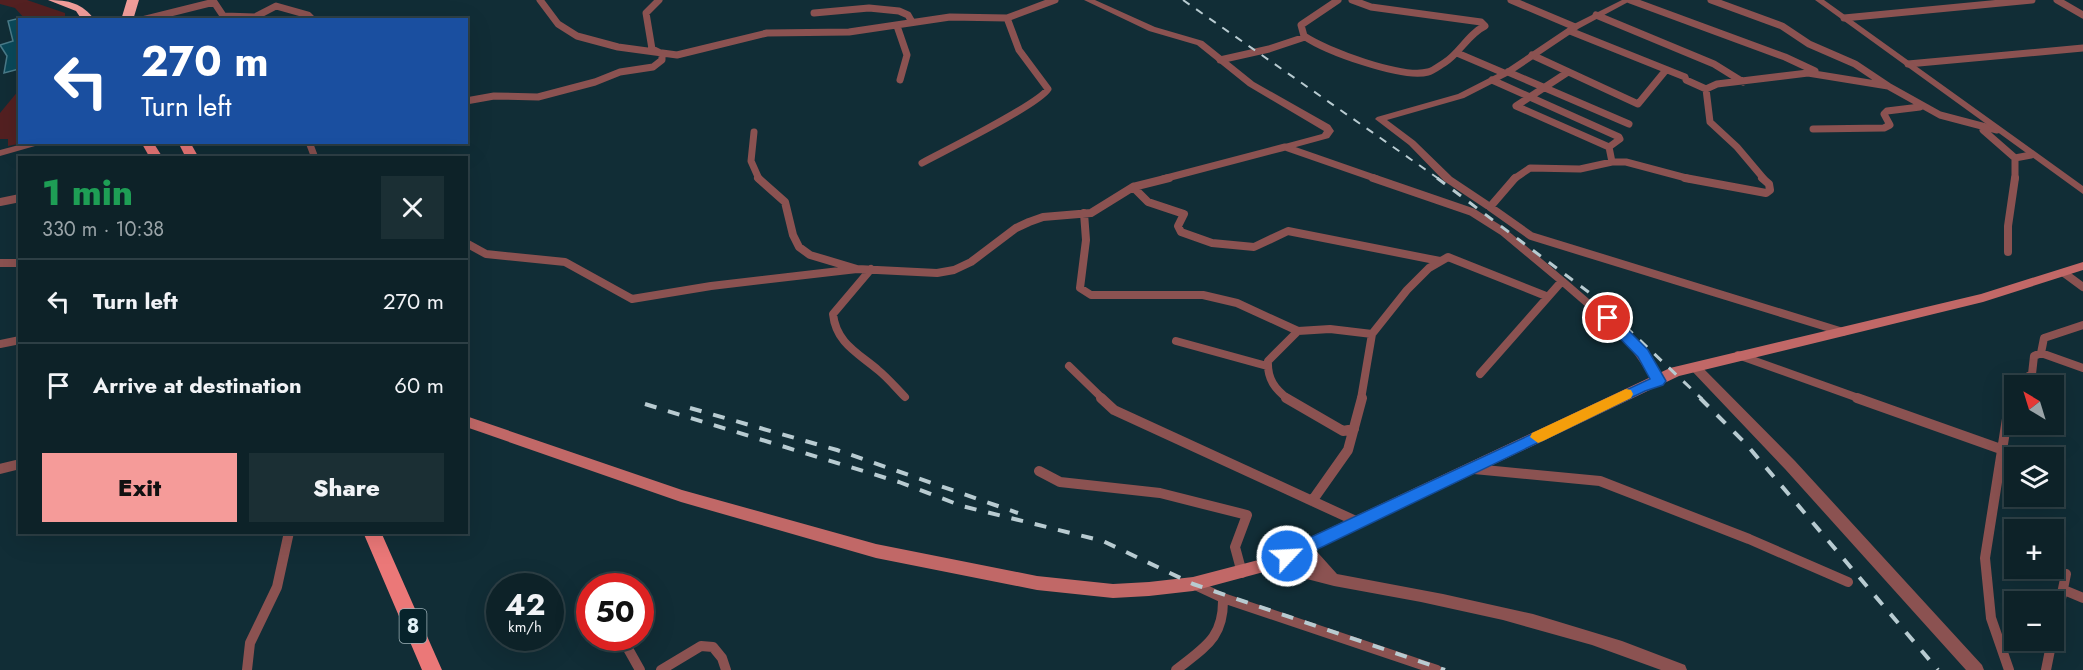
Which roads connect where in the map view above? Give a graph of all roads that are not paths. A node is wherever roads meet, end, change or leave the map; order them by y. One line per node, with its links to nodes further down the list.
1 (54, 0): 20 (highway)
2 (92, 0): 21 (highway)
3 (120, 0): 22 (highway)
4 (133, 0): 23 (highway)
5 (540, 0): 35 (street)
6 (659, 0): 35 (street)
7 (1055, 0): 27 (street)
8 (1088, 0): 37 (street)
9 (1338, 0): 32 (street)
10 (1352, 0): 34 (street)
11 (1511, 0): 31 (street)
12 (1629, 0): 18 (street); 42 (street)
13 (1711, 0): 46 (street)
14 (1819, 0): 28 (street)
15 (2032, 0): 28 (street)
16 (2057, 0): 19 (street)
17 (814, 13): 29 (street)
18 (1596, 15): 31 (street); 45 (street)
19 (2083, 15)
20 (89, 18)
21 (91, 18)
22 (125, 18)
23 (127, 18)
24 (150, 18): 25 (street)
25 (225, 18): 26 (street)
26 (311, 18)
27 (1007, 18): 29 (street); 64 (street)
28 (1844, 18): 38 (street)
29 (912, 22): 30 (street)
30 (897, 26): 35 (street); 43 (street)
31 (1572, 29): 36 (street); 39 (street)
32 (1305, 37): 34 (street); 37 (street)
33 (2083, 48): 38 (street)
34 (1457, 53): 41 (street)
35 (662, 54): 50 (street)
36 (1532, 55): 40 (street); 41 (street)
37 (1220, 60): 58 (street)
38 (1908, 64): 55 (street)
39 (1666, 70): 40 (street); 48 (street)
40 (1568, 72): 47 (street)
41 (1506, 73): 44 (street); 47 (street)
42 (1820, 74): 45 (street); 46 (street)
43 (900, 80)
44 (1492, 80): 49 (street); 69 (street)
45 (1743, 82): 48 (street)
46 (1888, 86): 51 (street)
47 (1544, 87): 49 (street); 52 (street)
48 (1706, 89): 63 (street)
49 (1529, 97): 59 (street); 59 (street)
50 (468, 101)
51 (1920, 107): 53 (street); 54 (street)
52 (1629, 124)
53 (1979, 127): 55 (street); 62 (street)
54 (1813, 129)
55 (1997, 130): 61 (street)
56 (754, 132): 77 (street)
57 (36, 144): 60 (street)
58 (1286, 147): 65 (street); 80 (street)
59 (1609, 147): 63 (street)
60 (0, 153)
61 (2031, 155): 62 (street); 66 (street)
62 (2015, 158): 72 (street)
63 (1612, 162): 69 (street)
64 (922, 163)
65 (1133, 186): 70 (street); 73 (street)
66 (2083, 190)
67 (18, 198): 68 (street)
68 (0, 201)
69 (1490, 207): 85 (street)
70 (1084, 213): 78 (street); 84 (street)
71 (468, 244): 77 (street)
72 (2008, 252)
73 (1440, 261): 82 (street); 86 (street)
74 (0, 263): 75 (street)
75 (18, 263)
76 (2083, 266): 79 (main road)
77 (857, 269): 78 (street)
78 (871, 269): 98 (street)
79 (2064, 273): 81 (street); 85 (main road)
80 (1562, 281): 82 (street); 97 (street)
81 (2083, 287)
82 (1546, 296): 96 (street)
83 (2083, 325): 90 (street)
84 (1298, 331): 86 (street); 93 (street)
85 (1844, 333): 91 (main road)
86 (1372, 334): 100 (street)
87 (18, 340): 89 (street)
88 (1176, 341): 93 (street)
89 (0, 344)
90 (2041, 353): 95 (street); 101 (street)
91 (1736, 354): 94 (main road); 101 (street)
92 (1069, 366): 106 (street)
93 (1267, 366): 100 (street)
94 (1695, 367): 97 (main road); 130 (street)
95 (2083, 368)
96 (1480, 374)
97 (1658, 381): 103 (main road)
98 (905, 397)
99 (468, 422): 116 (main road)
100 (1354, 429): 106 (street)
101 (2003, 449): 131 (street)
102 (18, 465): 104 (street)
103 (1474, 469): 107 (main road); 115 (street)
104 (0, 470)
105 (1039, 471): 112 (street)
106 (1312, 501): 107 (street)
107 (1358, 522): 110 (main road)
108 (289, 534): 122 (street)
109 (373, 534): 123 (main road, 8)
110 (1305, 548): 111 (main road); 114 (street)
111 (1269, 564): 112 (main road); 114 (street)
112 (1242, 573): 116 (main road)
113 (2066, 573): 117 (street)
114 (1334, 580): 129 (street)
115 (1848, 582)
116 (1193, 584): 118 (street)
117 (2064, 590): 119 (street)
118 (1223, 598): 127 (street); 128 (street)
119 (2083, 598)
120 (629, 651): 124 (street)
121 (2050, 651): 132 (street)
122 (247, 670)
123 (432, 670)
124 (640, 670)
125 (661, 670): 126 (street)
126 (726, 670)
127 (1176, 670)
128 (1437, 670)
129 (1679, 670)
130 (1976, 670)
131 (2009, 670)
132 (2046, 670)

